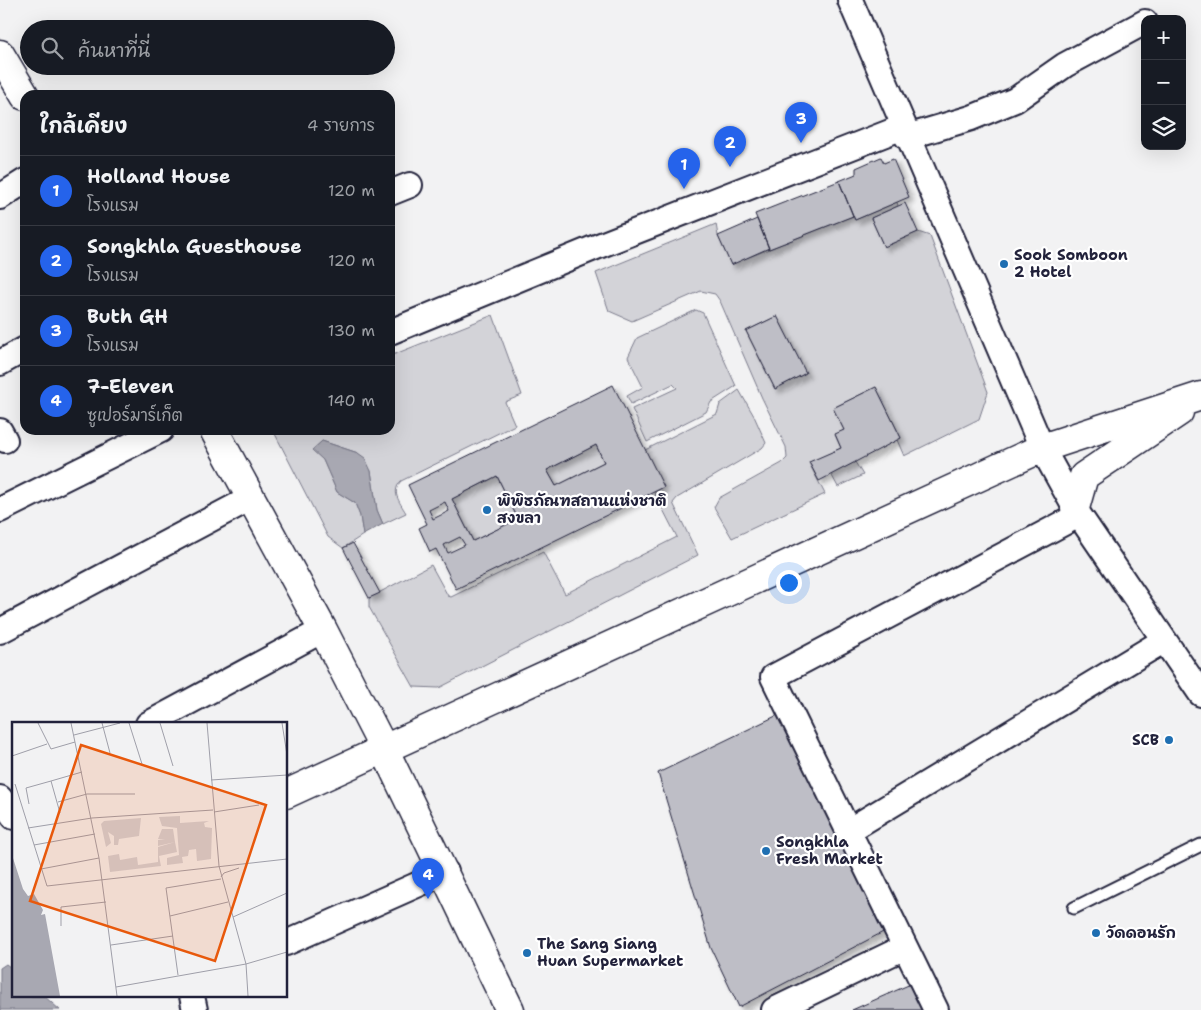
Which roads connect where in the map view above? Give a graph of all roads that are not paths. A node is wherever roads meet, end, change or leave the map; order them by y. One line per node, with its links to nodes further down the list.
1 (850, 0): 5 (street)
2 (1141, 24): 5 (street)
3 (0, 54): 4 (street)
4 (21, 90)
5 (905, 132): 8 (street); 14 (street)
6 (20, 184): 7 (street)
7 (0, 197)
8 (395, 330)
9 (20, 352): 10 (street)
10 (0, 363)
11 (1201, 397): 14 (street); 17 (street)
12 (151, 435): 16 (street)
13 (217, 435): 15 (street)
14 (1042, 448): 17 (street); 23 (street)
15 (251, 498): 18 (street); 19 (street)
16 (0, 510)
17 (1077, 512): 20 (street); 25 (street)
18 (323, 630): 22 (street); 23 (street)
19 (0, 631)
20 (1164, 641): 21 (street); 25 (street)
21 (1201, 694)
22 (152, 722)
23 (384, 749): 24 (street); 27 (street)
24 (288, 793)
25 (848, 830): 30 (street)
26 (1201, 845): 28 (lane)
27 (446, 872): 29 (street); 31 (street)
28 (1074, 908)
29 (288, 942)
30 (905, 947): 32 (street); 33 (street)
31 (510, 1010)
32 (774, 1010)
33 (936, 1010)

